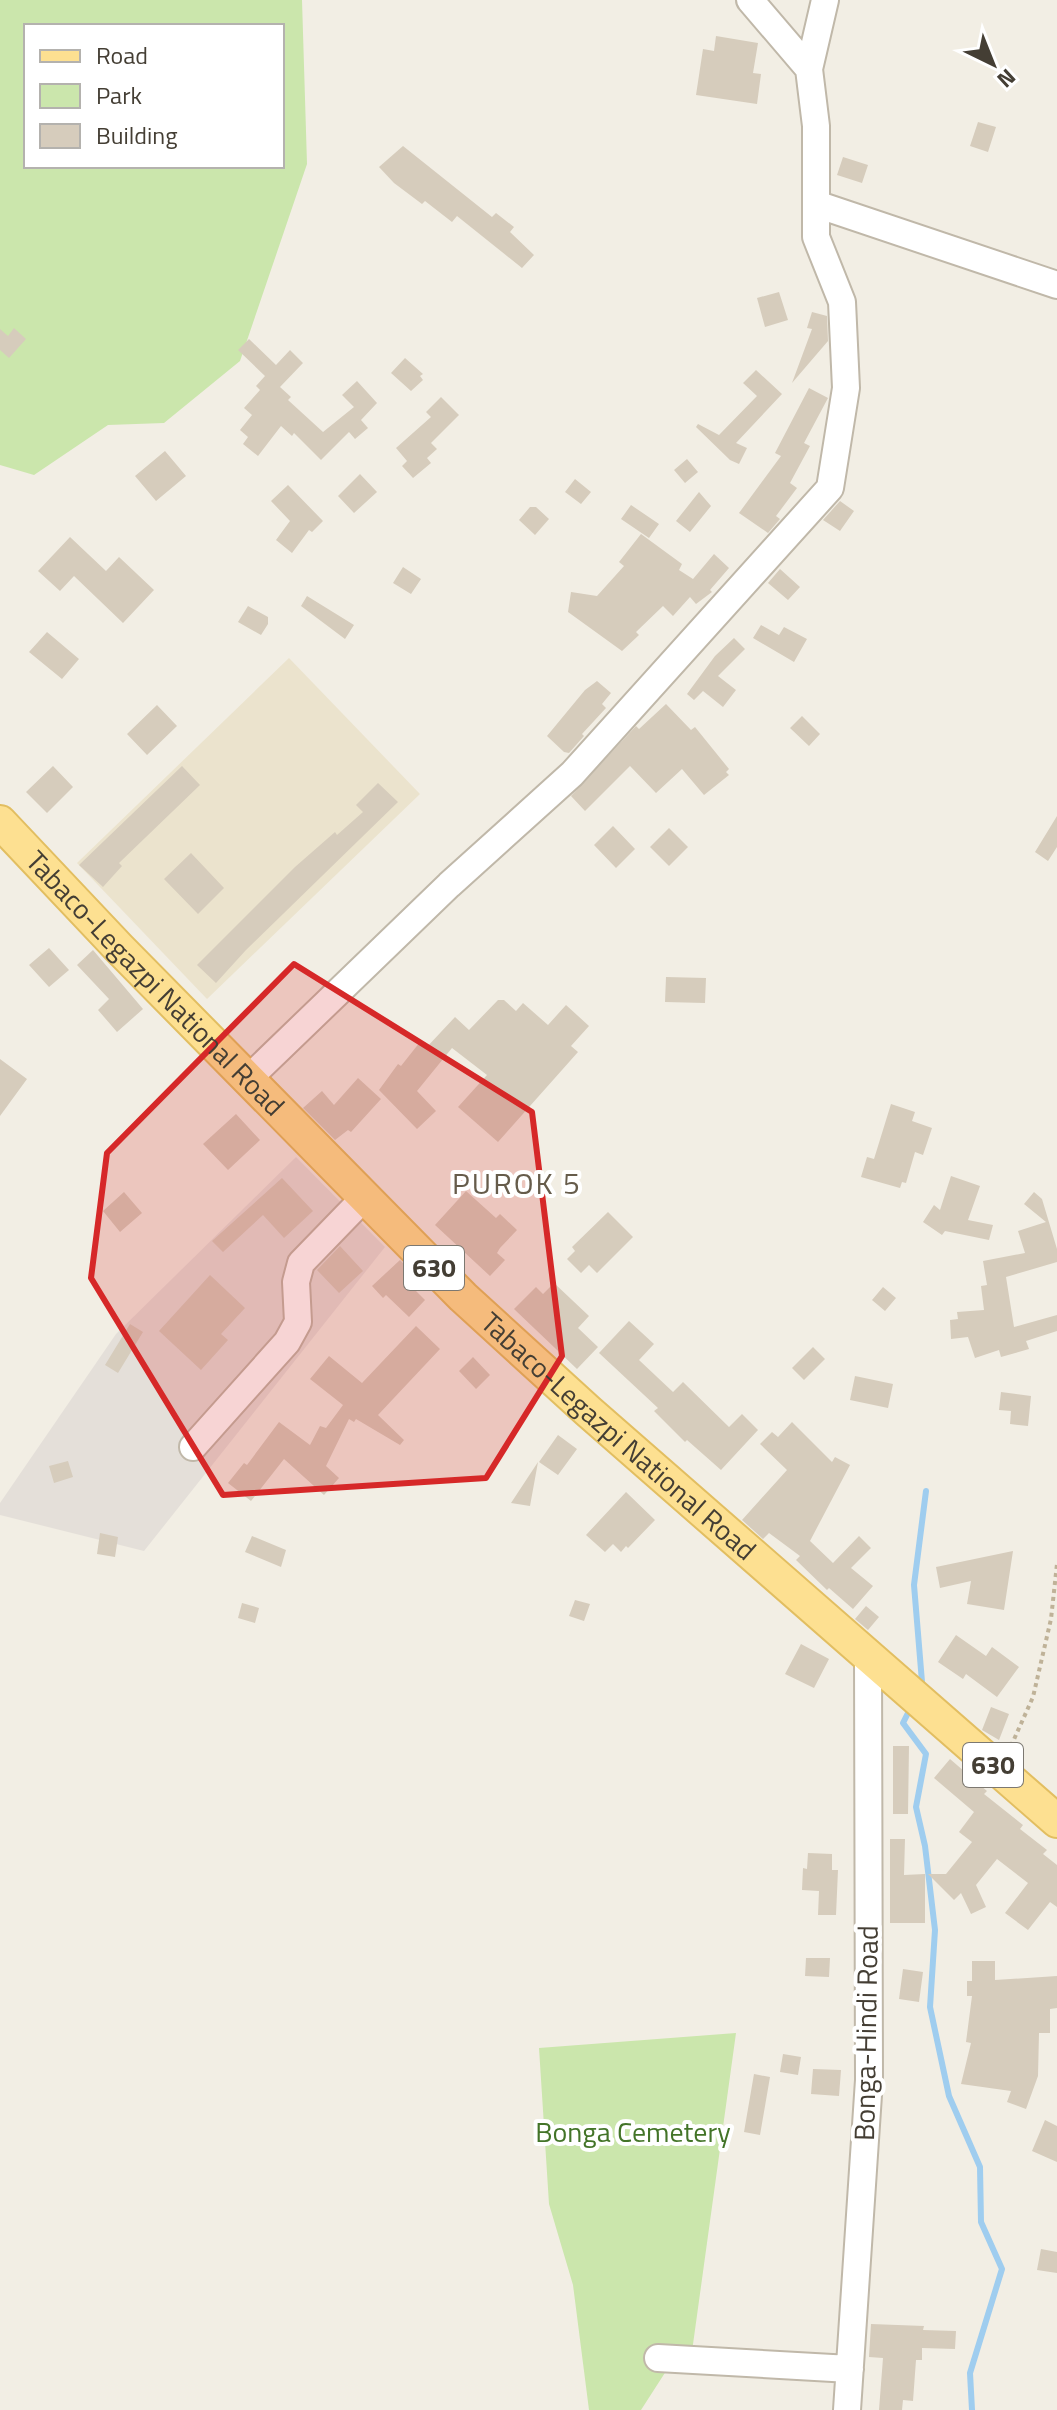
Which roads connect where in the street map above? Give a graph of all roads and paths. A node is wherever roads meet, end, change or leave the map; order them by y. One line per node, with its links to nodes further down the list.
1 (750, 0): 3 (street)
2 (825, 0): 3 (street)
3 (809, 69): 4 (street)
4 (816, 204): 5 (street); 7 (street)
5 (1057, 285)
6 (0, 822): 7 (main road, Tabaco-Legazpi National Road / 630)
7 (248, 1079): 8 (main road, Tabaco-Legazpi National Road / 630)
8 (364, 1198): 9 (street); 11 (main road, Tabaco-Legazpi National Road / 630)
9 (193, 1447)
10 (1057, 1564): 12 (path)
11 (868, 1656): 12 (main road, Tabaco-Legazpi National Road / 630); 15 (street, Bonga-Hindi Road)
12 (1000, 1771): 13 (main road, Tabaco-Legazpi National Road / 630)
13 (1057, 1821)
14 (658, 2358): 15 (street)
15 (850, 2369): 16 (street, Bonga-Hindi Road)
16 (847, 2410)

